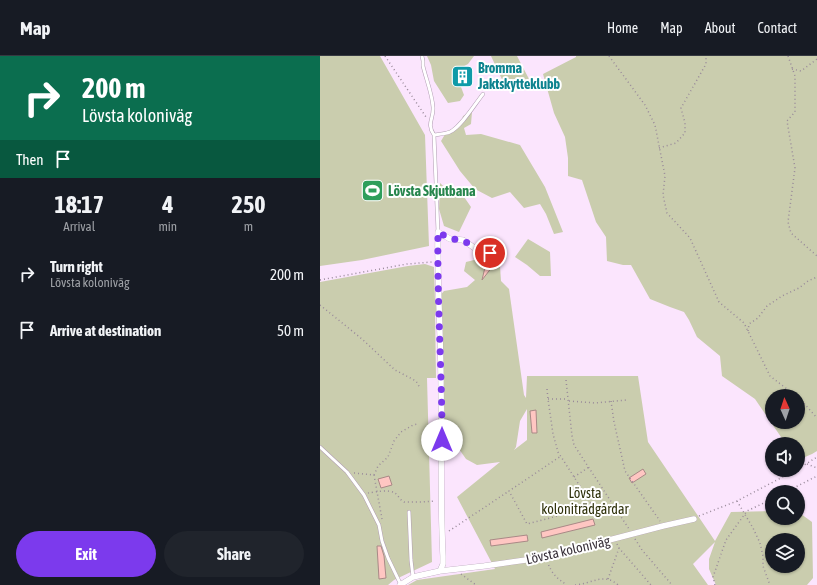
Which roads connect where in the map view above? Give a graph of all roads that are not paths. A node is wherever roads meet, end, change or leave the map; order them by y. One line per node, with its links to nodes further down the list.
1 (422, 56): 3 (lane)
2 (483, 94): 3 (lane)
3 (434, 135): 4 (lane)
4 (438, 232): 5 (street); 8 (street)
5 (497, 258)
6 (320, 447): 13 (lane)
7 (437, 458): 8 (lane)
8 (442, 465): 11 (street)
9 (409, 512): 12 (lane)
10 (694, 519): 11 (street, Lövsta koloniväg)
11 (440, 571): 12 (street, Lövsta koloniväg)
12 (413, 577): 13 (street, Lövsta koloniväg)
13 (401, 585)

